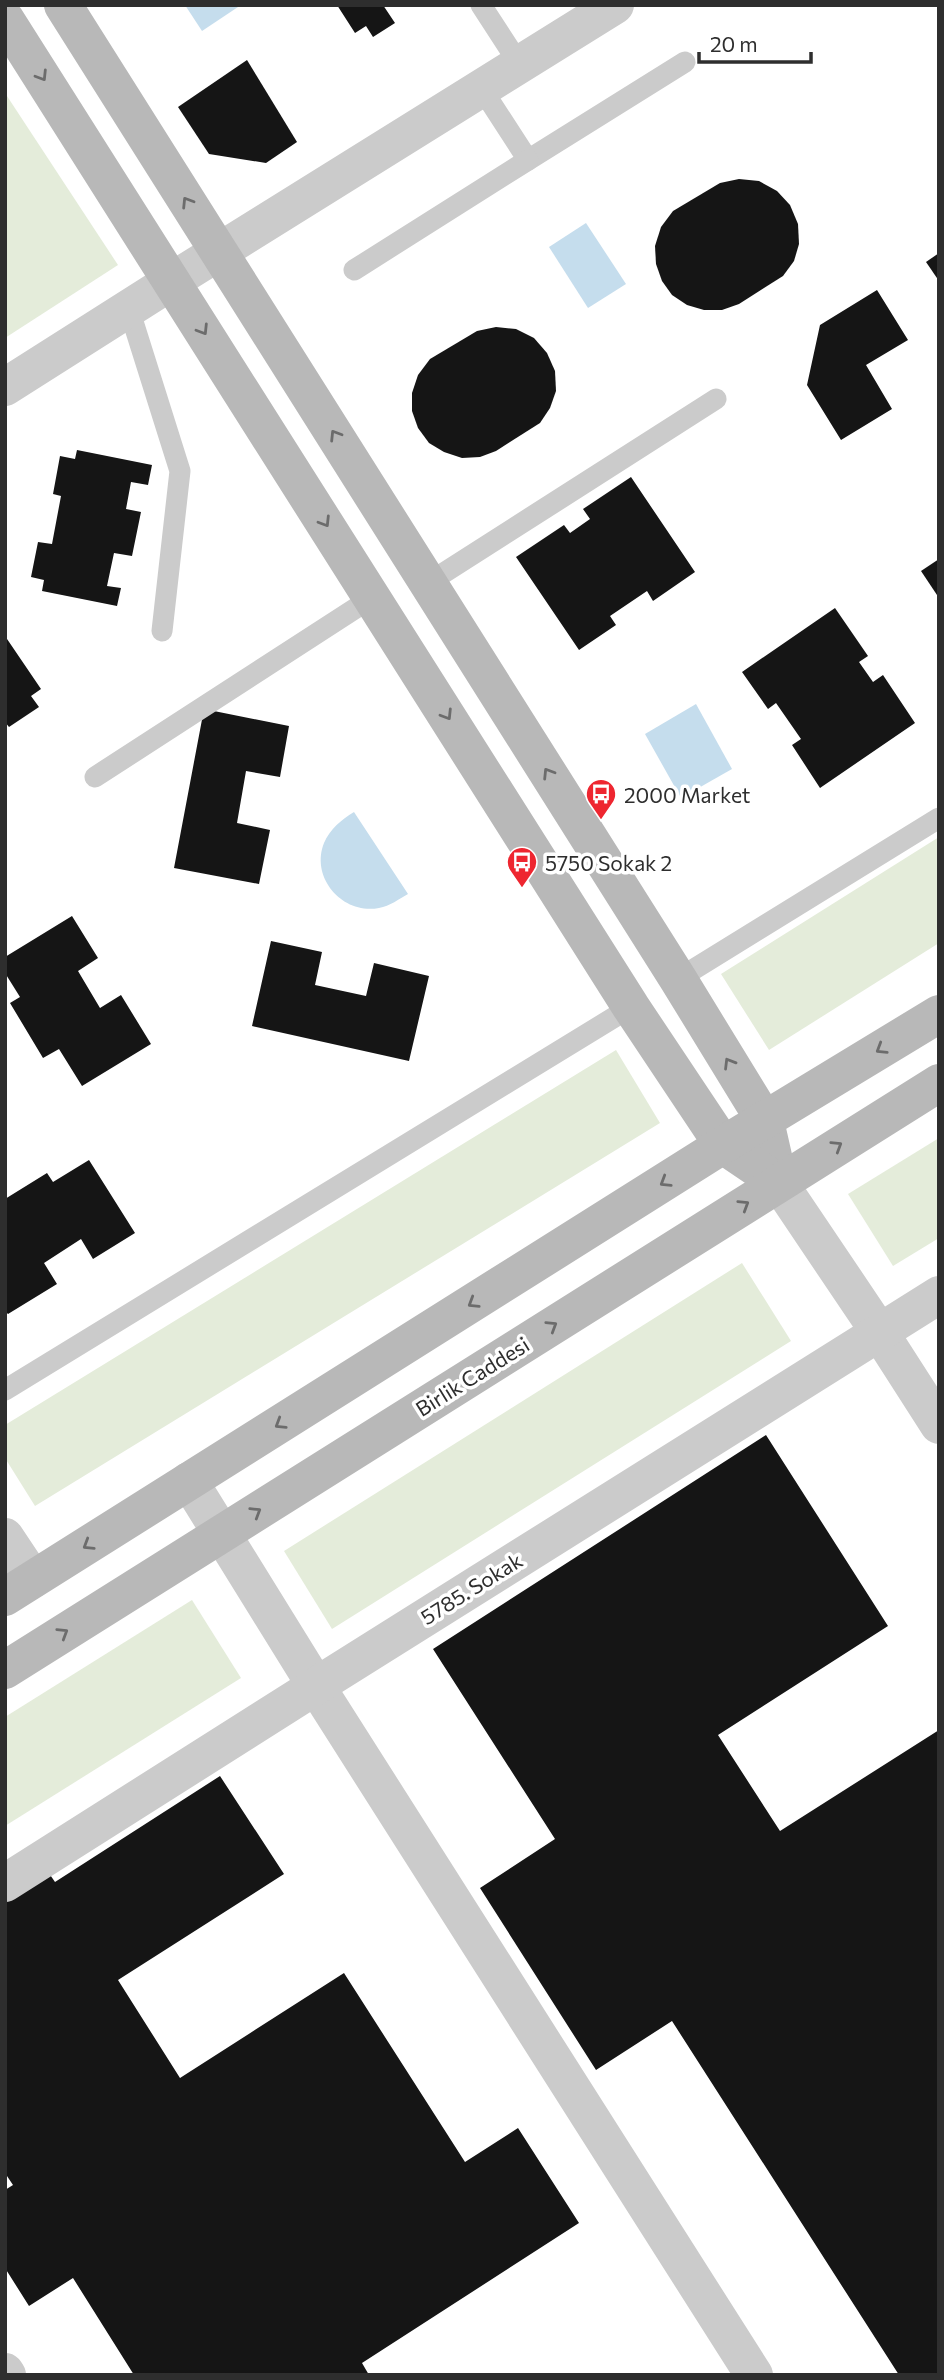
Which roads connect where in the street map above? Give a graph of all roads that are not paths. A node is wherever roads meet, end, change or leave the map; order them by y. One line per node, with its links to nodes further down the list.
1 (63, 5): 9 (street, one-way to 1)
2 (481, 5): 6 (lane)
3 (615, 5): 6 (street)
4 (5, 19): 11 (street, one-way to 11)
5 (685, 62): 8 (lane)
6 (520, 65): 7 (street)
7 (482, 89): 8 (lane); 9 (street)
8 (528, 160): 10 (lane)
9 (219, 252): 11 (street); 15 (street, one-way to 9)
10 (354, 270)
11 (172, 281): 12 (street); 16 (street, one-way to 16)
12 (129, 309): 13 (street); 17 (lane)
13 (5, 387)
14 (716, 399): 15 (lane)
15 (428, 583): 20 (street, one-way to 15)
16 (373, 597): 18 (lane); 21 (street, one-way to 21)
17 (162, 631)
18 (96, 778)
19 (939, 818): 20 (lane)
20 (678, 979): 24 (street, one-way to 20)
21 (631, 1007): 25 (street); 29 (lane)
22 (939, 1013): 24 (street, one-way to 24)
23 (939, 1083): 26 (street, Birlik Caddesi, one-way to 23)
24 (765, 1121): 25 (street); 26 (street)
25 (723, 1145): 26 (street); 31 (street, one-way to 31)
26 (779, 1183): 28 (street); 32 (street, Birlik Caddesi, one-way to 26)
27 (939, 1296): 28 (street, 5785. Sokak)
28 (880, 1333): 30 (street); 36 (street, 5785. Sokak)
29 (5, 1390)
30 (939, 1425)
31 (189, 1481): 32 (street); 34 (street, one-way to 34)
32 (223, 1533): 35 (street, Birlik Caddesi, one-way to 32); 36 (street)
33 (5, 1537): 34 (street)
34 (19, 1588)
35 (5, 1670)
36 (316, 1686): 37 (street, 5785. Sokak); 38 (street)
37 (5, 1883)
38 (754, 2375)

